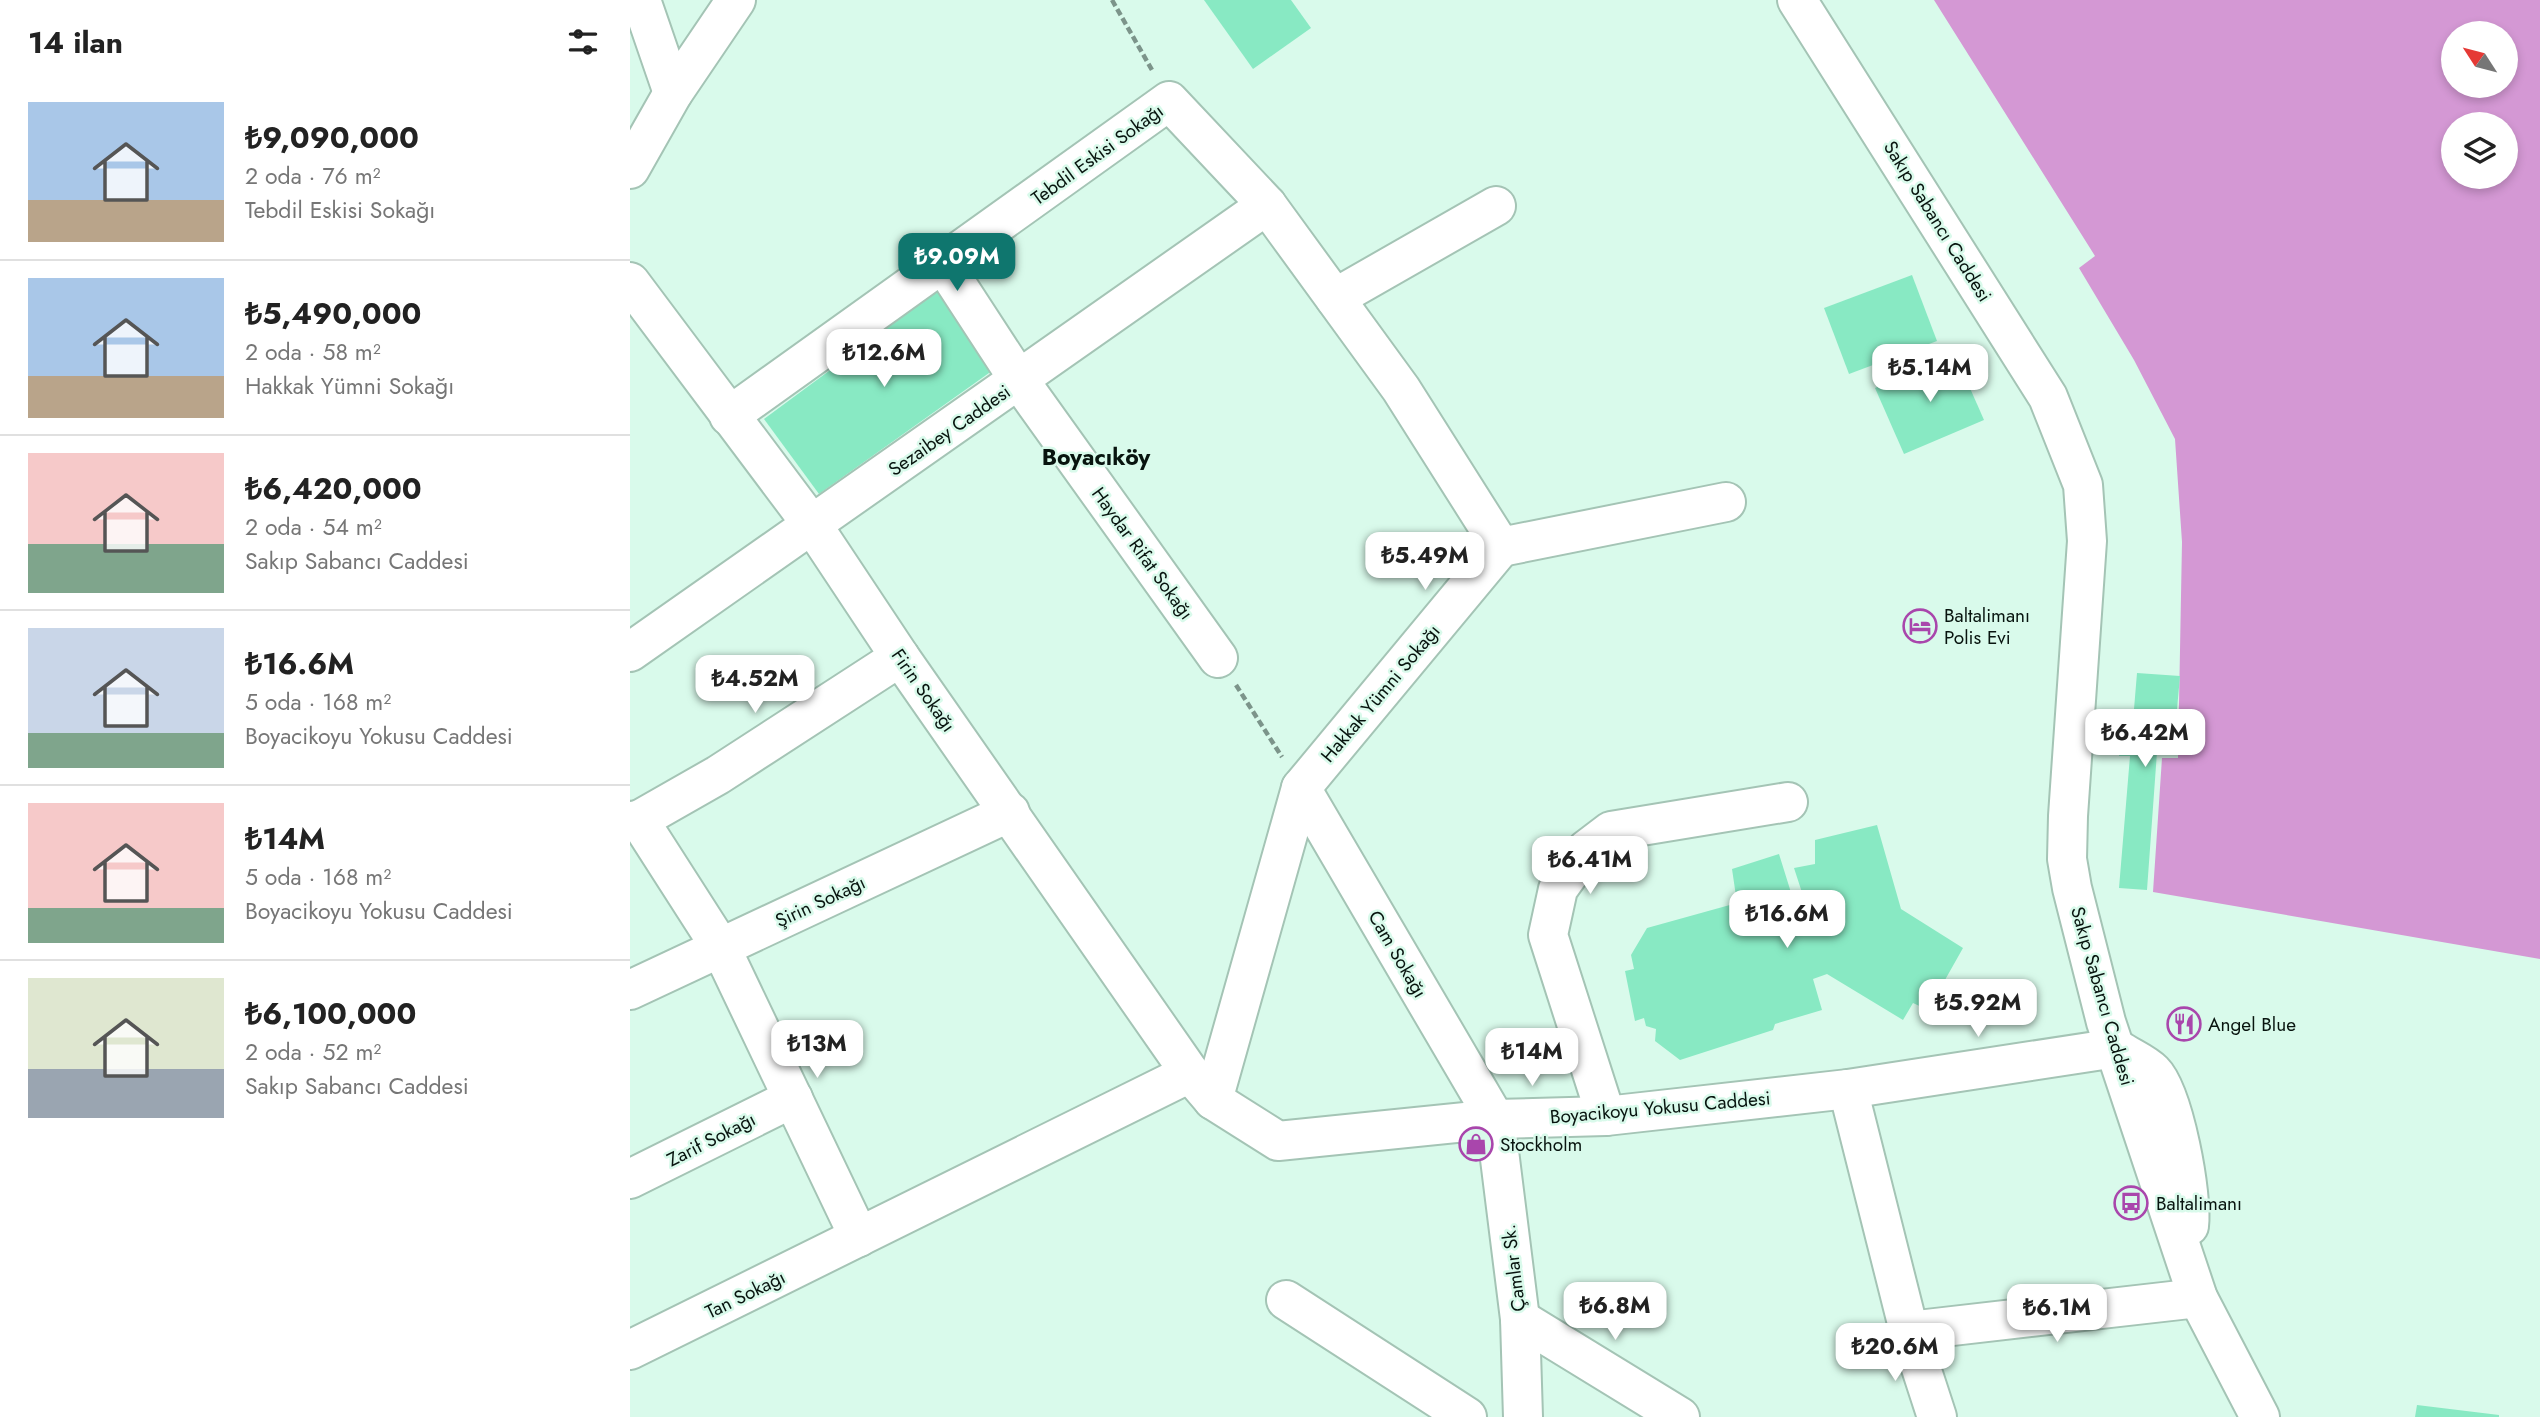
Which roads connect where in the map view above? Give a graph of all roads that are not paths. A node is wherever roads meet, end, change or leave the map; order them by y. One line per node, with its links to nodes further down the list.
1 (641, 0): 4 (street)
2 (736, 0): 4 (street)
3 (1797, 0): 25 (street, Sakıp Sabancı Caddesi)
4 (673, 93): 5 (street)
5 (630, 169)
6 (1267, 205): 8 (street, Tebdil Eskisi Sokağı); 10 (street); 11 (street, Sezaibey Caddesi)
7 (1496, 206): 10 (street)
8 (943, 265): 11 (street, Haydar Rifat Sokağı); 12 (street, Tebdil Eskisi Sokağı)
9 (630, 282): 12 (street, Firin Sokağı)
10 (1335, 298): 15 (street)
11 (1018, 380): 14 (street, Sezaibey Caddesi); 18 (street, Haydar Rifat Sokağı)
12 (729, 416): 14 (street, Firin Sokağı)
13 (1726, 502): 15 (street)
14 (813, 526): 16 (street, Sezaibey Caddesi); 17 (street, Firin Sokağı)
15 (1501, 547): 19 (street, Hakkak Yümni Sokağı)
16 (630, 652)
17 (900, 657): 21 (street, Firin Sokağı); 22 (street)
18 (1218, 658)
19 (1301, 788): 26 (street, Hakkak Yümni Sokağı); 30 (street, Cam Sokağı)
20 (1788, 802): 29 (street)
21 (1010, 812): 23 (street, Şirin Sokağı); 26 (street, Firin Sokağı)
22 (634, 821): 23 (street)
23 (721, 948): 24 (street, Şirin Sokağı); 28 (street)
24 (630, 990)
25 (2116, 1048): 27 (street, Boyacikoyu Yokusu Caddesi); 33 (street, Sakıp Sabancı Caddesi)
26 (1202, 1087): 30 (street, Boyacikoyu Yokusu Caddesi); 32 (street, Tan Sokağı)
27 (1848, 1089): 29 (street, Boyacikoyu Yokusu Caddesi); 36 (street)
28 (793, 1098): 31 (street, Zarif Sokağı); 32 (street)
29 (1605, 1116): 30 (street, Boyacikoyu Yokusu Caddesi)
30 (1495, 1119): 35 (street, Çamlar Sk.)
31 (630, 1180)
32 (859, 1237): 37 (street, Tan Sokağı)
33 (2198, 1298): 36 (street); 42 (street, Sakıp Sabancı Caddesi)
34 (1286, 1300): 38 (street)
35 (1520, 1318): 39 (street, Çamlar Sk.); 40 (street)
36 (1909, 1331): 41 (street)
37 (630, 1350)
38 (1467, 1417)
39 (1523, 1417)
40 (1680, 1417)
41 (1937, 1417)
42 (2260, 1417)

